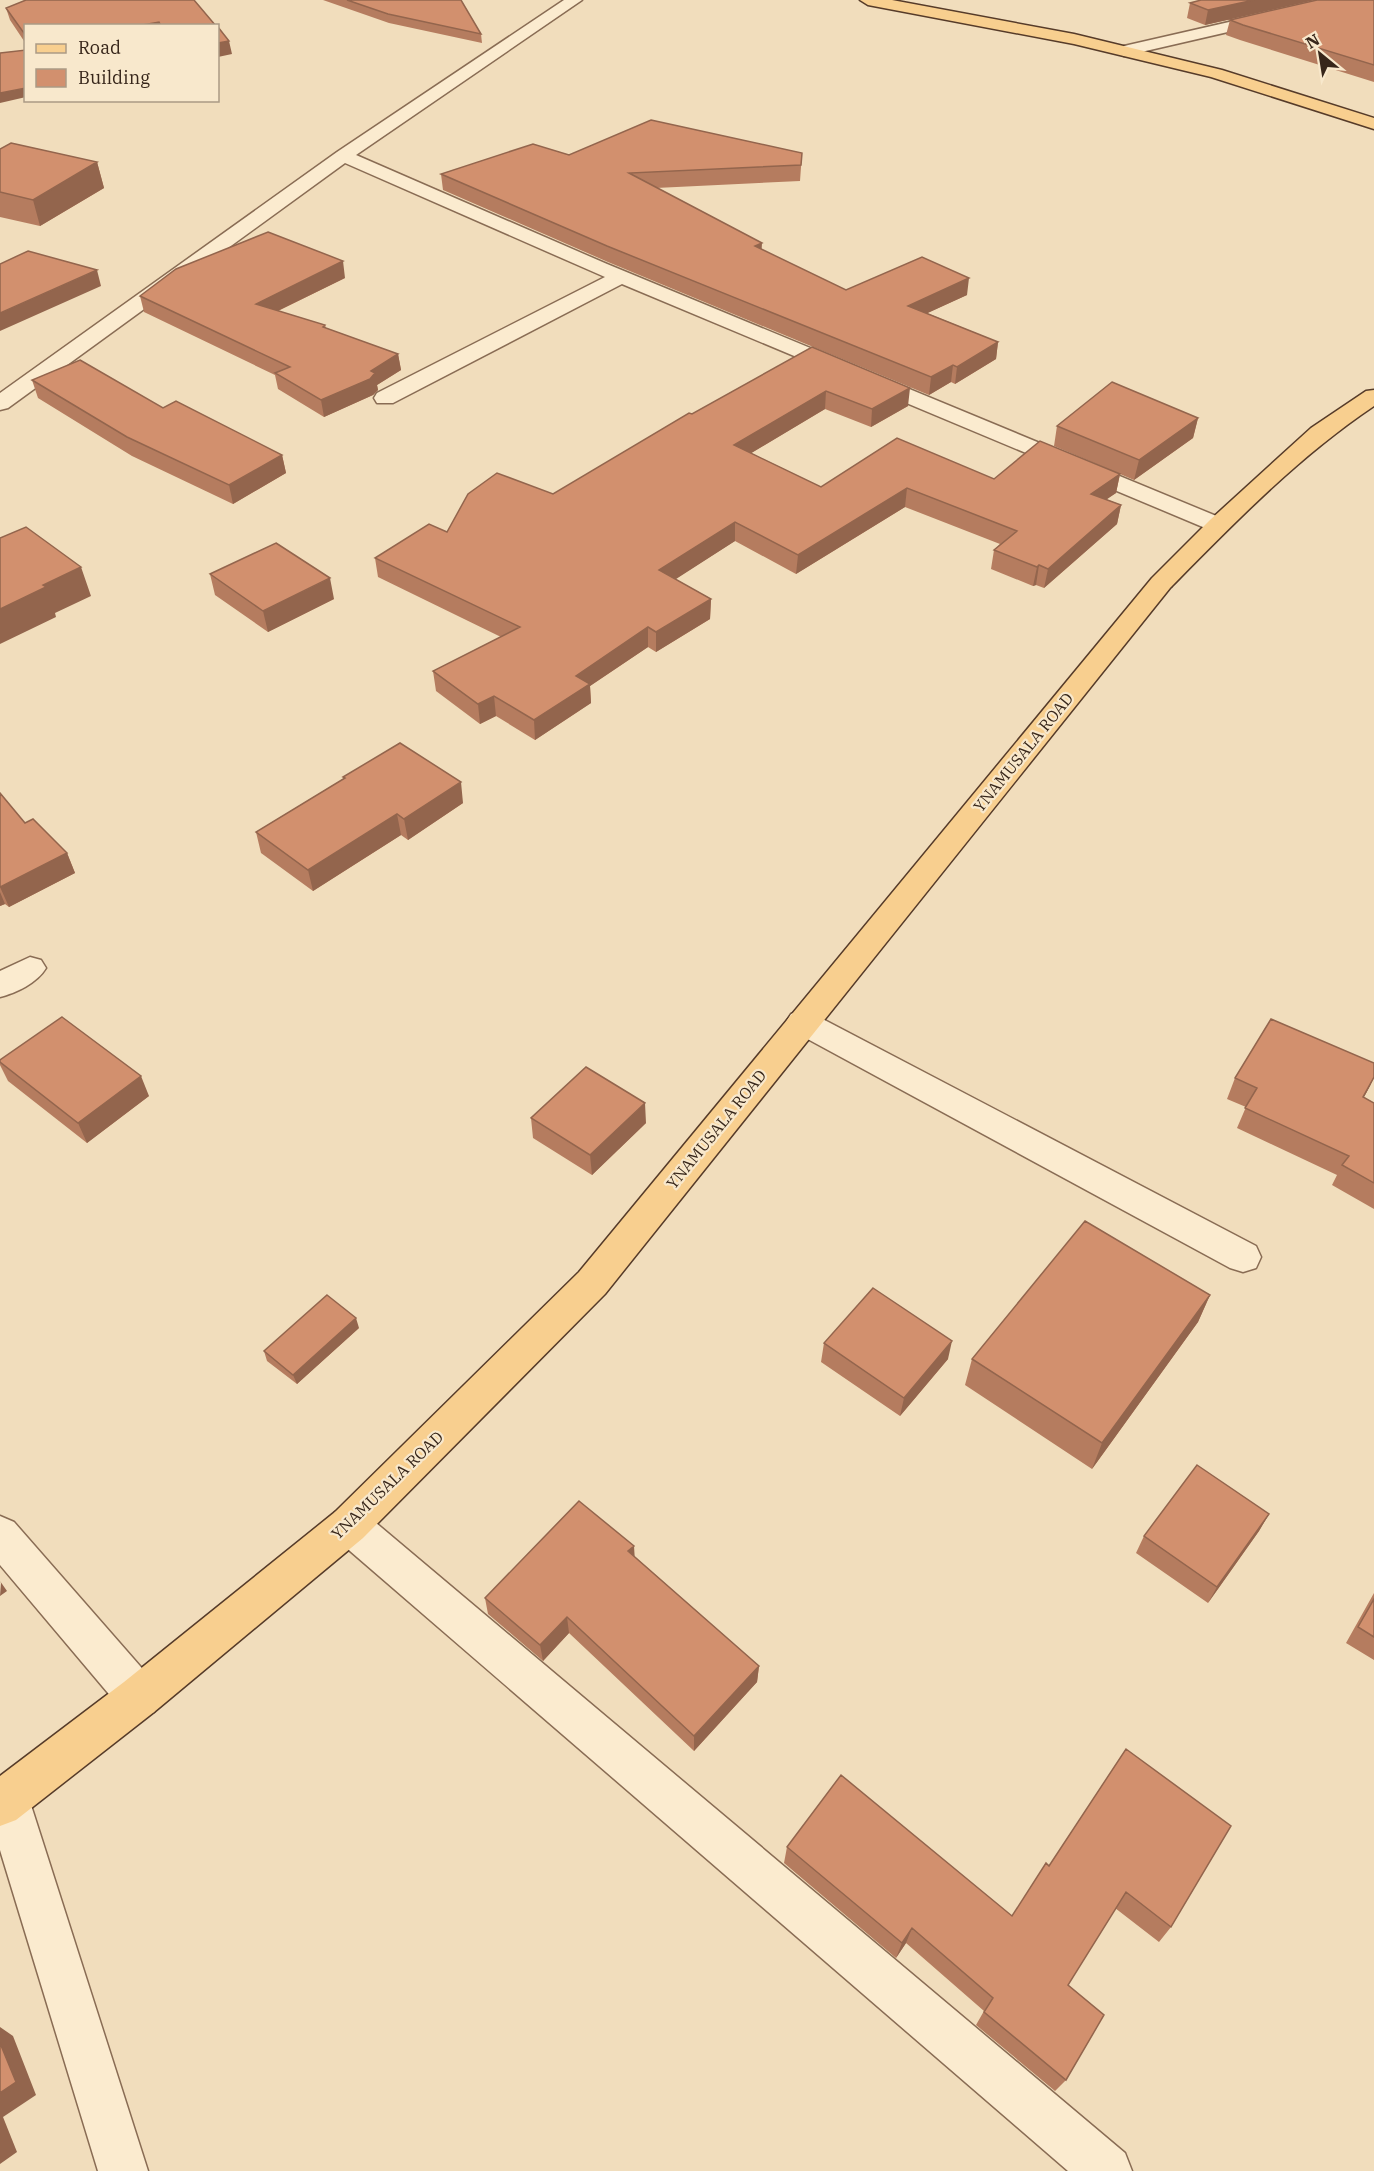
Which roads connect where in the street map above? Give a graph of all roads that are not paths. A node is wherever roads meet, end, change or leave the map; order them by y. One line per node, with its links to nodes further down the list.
1 (574, 0): 6 (street)
2 (868, 0): 4 (main road)
3 (1345, 0): 4 (street)
4 (1124, 51): 5 (main road)
5 (1374, 124)
6 (343, 156): 7 (street); 10 (street)
7 (621, 277): 9 (street); 11 (street)
8 (1374, 396): 11 (main road, YNAMUSALA ROAD)
9 (385, 398)
10 (0, 403)
11 (1218, 525): 14 (main road, YNAMUSALA ROAD)
12 (30, 968): 13 (street)
13 (0, 986)
14 (802, 1022): 15 (street); 16 (main road, YNAMUSALA ROAD)
15 (1243, 1257)
16 (350, 1525): 18 (main road, YNAMUSALA ROAD); 21 (street)
17 (0, 1534): 18 (street)
18 (139, 1697): 19 (main road, YNAMUSALA ROAD)
19 (3, 1801): 20 (street)
20 (123, 2171)
21 (1107, 2171)

